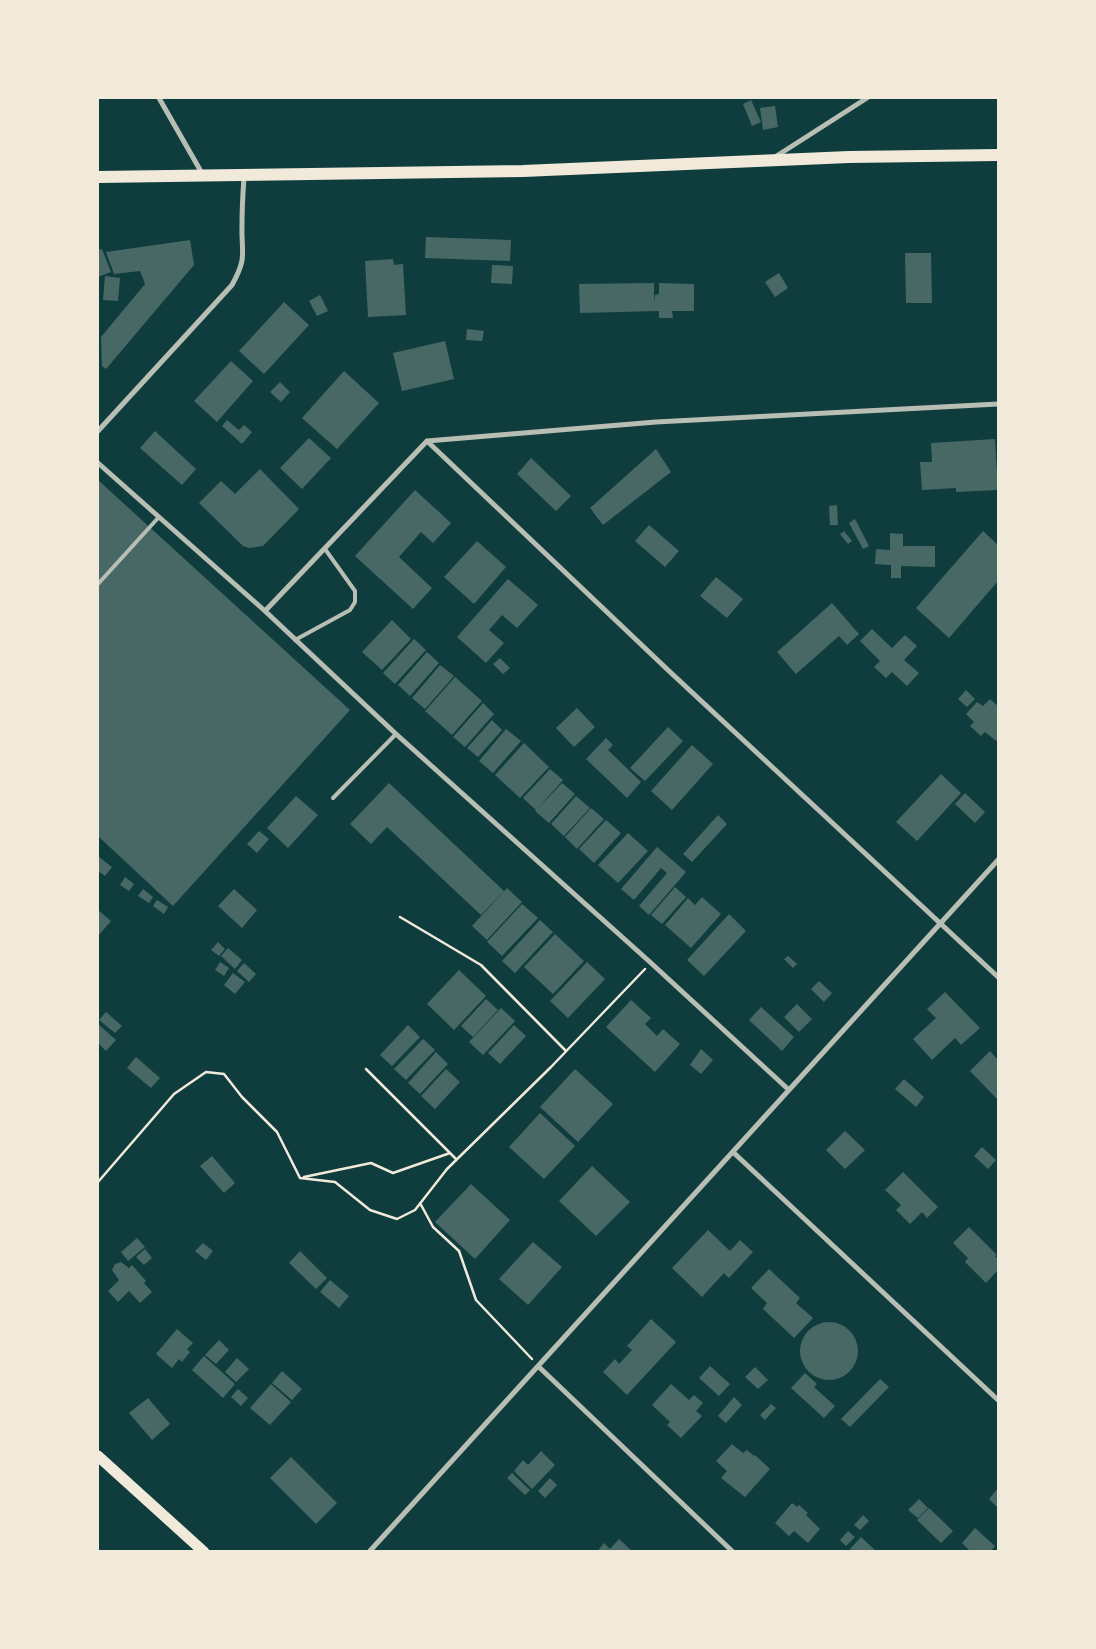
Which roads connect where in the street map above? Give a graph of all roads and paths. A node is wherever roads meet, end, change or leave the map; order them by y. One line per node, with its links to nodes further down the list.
1 (159, 98): 5 (street)
2 (867, 98): 4 (street)
3 (998, 155): 4 (highway)
4 (770, 161): 6 (highway)
5 (203, 175): 6 (highway); 7 (highway)
6 (244, 176): 9 (street)
7 (98, 178)
8 (998, 404): 10 (street)
9 (98, 431)
10 (427, 441): 13 (street); 21 (street)
11 (98, 463): 12 (street)
12 (158, 518): 14 (lane); 15 (street)
13 (325, 549): 15 (street); 16 (lane)
14 (98, 584)
15 (265, 611): 16 (street)
16 (295, 640): 17 (street)
17 (396, 734): 18 (lane); 22 (street)
18 (333, 798)
19 (998, 860): 21 (street)
20 (400, 917): 24 (path)
21 (940, 925): 23 (street); 26 (street)
22 (651, 963): 24 (path); 26 (street)
23 (998, 977)
24 (566, 1051): 29 (path)
25 (366, 1069): 27 (path)
26 (789, 1090): 28 (street)
27 (450, 1153): 29 (path); 30 (path)
28 (734, 1153): 33 (street); 34 (street)
29 (456, 1159): 32 (path)
30 (300, 1178): 31 (path); 32 (path)
31 (98, 1182)
32 (420, 1203): 33 (path)
33 (538, 1366): 37 (street); 38 (street)
34 (998, 1400)
35 (98, 1456): 36 (main road)
36 (204, 1552)
37 (369, 1552)
38 (733, 1552)

